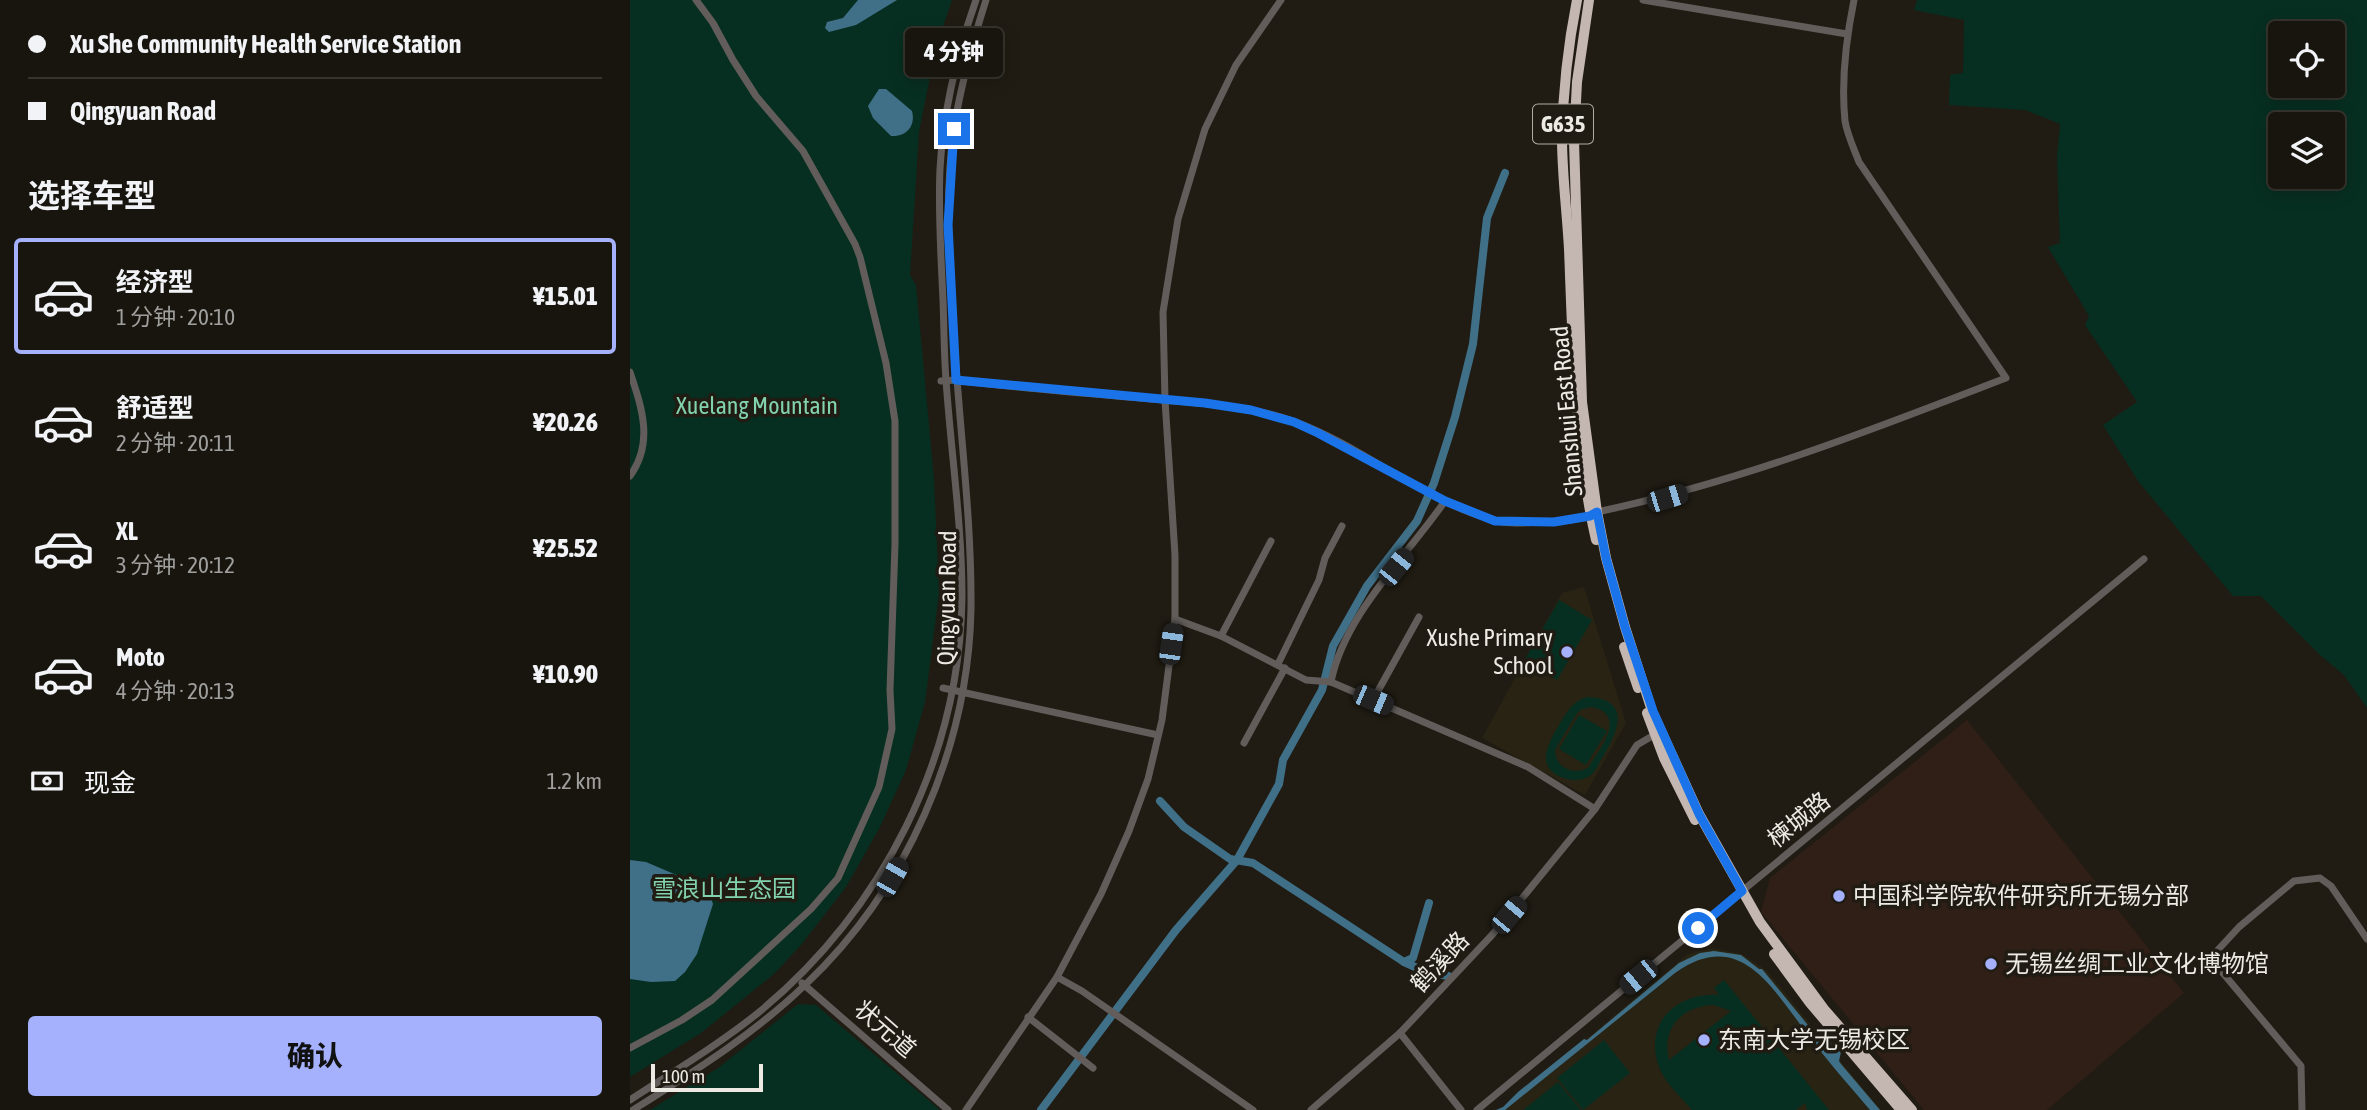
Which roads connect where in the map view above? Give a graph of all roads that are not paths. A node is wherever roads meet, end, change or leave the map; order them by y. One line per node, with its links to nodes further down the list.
1 (696, 0): 40 (street)
2 (976, 0): 12 (street, Qingyuan Road)
3 (986, 0): 11 (street, Qingyuan Road)
4 (1281, 0): 13 (street)
5 (1577, 0): 16 (highway, Shanshui East Road / G635)
6 (1589, 0): 16 (highway, Shanshui East Road / G635)
7 (1643, 0): 9 (street)
8 (1854, 0): 9 (street)
9 (1847, 34): 16 (street)
10 (630, 372): 14 (street)
11 (956, 380): 12 (street); 13 (street); 27 (street, Qingyuan Road)
12 (944, 381): 26 (street, Qingyuan Road)
13 (1165, 400): 15 (street); 21 (street)
14 (630, 476)
15 (1443, 500): 16 (street); 24 (street)
16 (1594, 514): 29 (highway, Shanshui East Road / G635)
17 (1342, 526): 23 (street)
18 (1271, 541): 22 (street)
19 (2144, 559): 33 (street, 楝城路)
20 (1419, 617): 28 (street)
21 (1175, 619): 22 (street); 30 (street)
22 (1221, 636): 23 (street)
23 (1281, 666): 24 (street); 31 (street)
24 (1331, 682): 28 (street)
25 (943, 688): 26 (street)
26 (954, 690): 27 (street); 36 (street, Qingyuan Road)
27 (963, 691): 30 (street); 37 (street, Qingyuan Road)
28 (1373, 700): 32 (street)
29 (1658, 732): 32 (street, 鹤溪路); 33 (highway, Shanshui East Road / G635)
30 (1158, 735): 35 (street)
31 (1244, 743)
32 (1595, 809): 39 (street, 鹤溪路)
33 (1739, 894): 49 (street, 楝城路); 50 (highway, Shanshui East Road / G635); 51 (highway, Shanshui East Road / G635)
34 (2367, 939): 52 (street)
35 (1057, 977): 38 (street); 46 (street)
36 (796, 978): 37 (street, 状元道); 42 (street, Qingyuan Road)
37 (805, 985): 43 (street, Qingyuan Road); 44 (street, 状元道)
38 (1028, 1017): 41 (street); 45 (street)
39 (1400, 1033): 47 (street, 鹤溪路); 48 (street)
40 (630, 1048)
41 (1093, 1068)
42 (630, 1100)
43 (633, 1110)
44 (948, 1110)
45 (966, 1110)
46 (1253, 1110)
47 (1311, 1110)
48 (1461, 1110)
49 (1477, 1110)
50 (1901, 1110)
51 (1912, 1110)
52 (2302, 1110)

